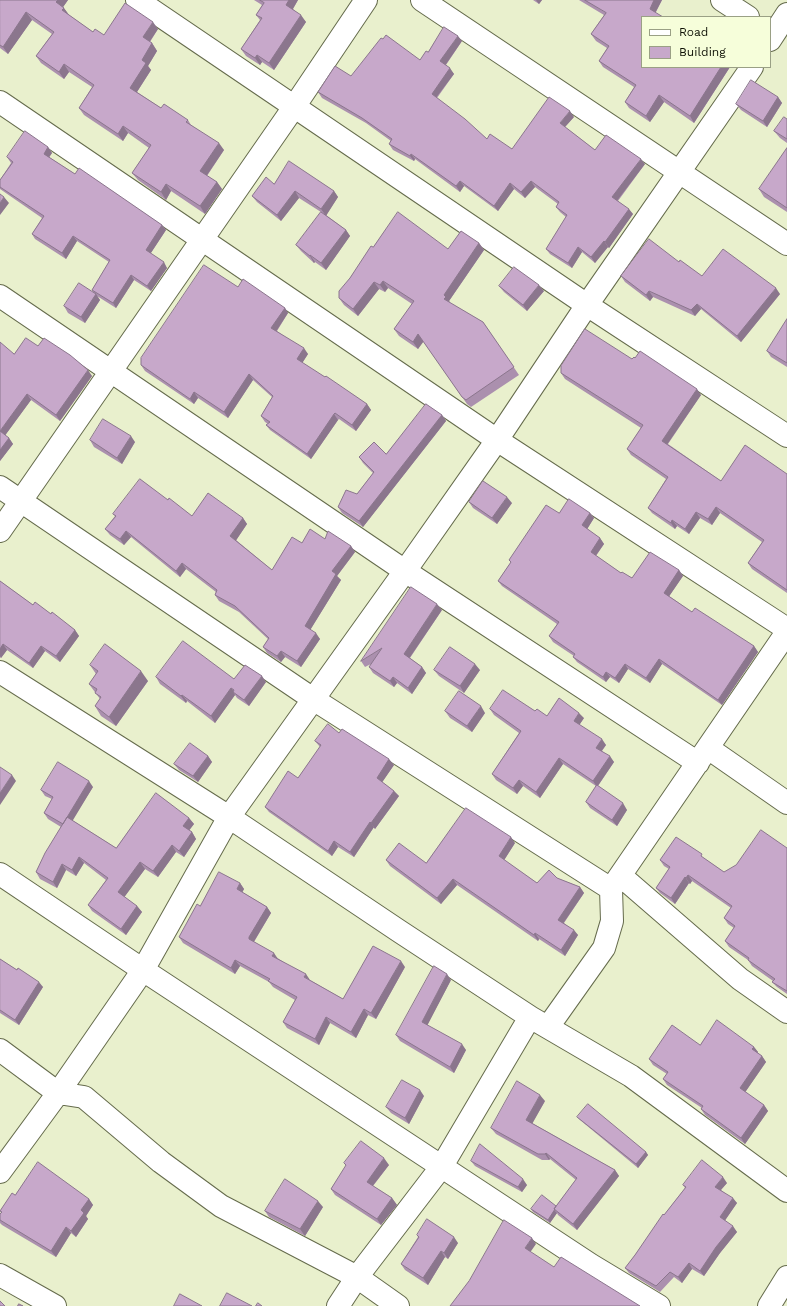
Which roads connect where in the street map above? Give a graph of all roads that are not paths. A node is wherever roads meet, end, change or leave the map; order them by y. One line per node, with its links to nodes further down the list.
1 (137, 0): 10 (street)
2 (366, 0): 10 (street)
3 (422, 0): 11 (street)
4 (722, 0): 6 (street)
5 (787, 14): 7 (street)
6 (746, 16)
7 (775, 38)
8 (751, 68): 11 (street)
9 (0, 102): 12 (street)
10 (294, 106): 12 (street); 15 (street)
11 (679, 173): 13 (street); 15 (street)
12 (201, 240): 16 (street); 18 (street)
13 (787, 244)
14 (0, 296): 16 (street)
15 (587, 305): 17 (street); 18 (street)
16 (110, 371): 20 (street); 22 (street)
17 (787, 436)
18 (497, 440): 22 (street); 23 (street)
19 (0, 487): 20 (street)
20 (21, 502): 21 (street); 25 (street)
21 (0, 531)
22 (405, 571): 25 (street); 26 (street)
23 (787, 631): 26 (street)
24 (0, 672): 28 (street)
25 (313, 699): 28 (street); 30 (street)
26 (703, 755): 27 (street); 30 (street)
27 (787, 803)
28 (229, 817): 31 (street); 33 (street)
29 (0, 874): 31 (street)
30 (616, 883): 32 (street); 33 (street)
31 (143, 970): 35 (street); 36 (street)
32 (787, 1012)
33 (539, 1022): 36 (street); 38 (street)
34 (0, 1050): 35 (street)
35 (58, 1093): 37 (street); 41 (street)
36 (442, 1166): 41 (street); 45 (street)
37 (0, 1172)
38 (787, 1191)
39 (0, 1275): 42 (street)
40 (787, 1277): 46 (street)
41 (357, 1278): 43 (street); 44 (street)
42 (55, 1306)
43 (338, 1306)
44 (398, 1306)
45 (659, 1306)
46 (769, 1306)

